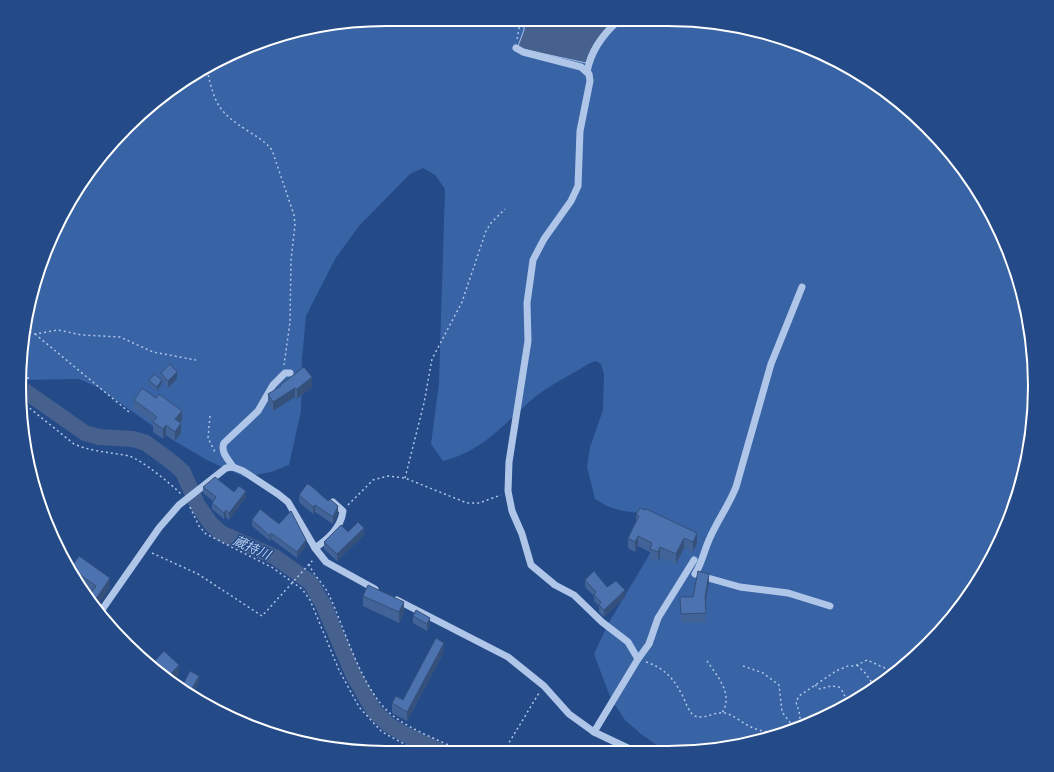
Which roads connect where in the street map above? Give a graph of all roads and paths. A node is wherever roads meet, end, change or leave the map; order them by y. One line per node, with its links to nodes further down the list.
1 (520, 26): 3 (path)
2 (613, 26): 4 (street)
3 (516, 48): 4 (street)
4 (587, 72): 20 (street)
5 (208, 73): 11 (path)
6 (505, 209): 19 (path)
7 (802, 287): 30 (street)
8 (30, 332): 9 (path)
9 (35, 334): 10 (path); 15 (path)
10 (196, 360)
11 (287, 373): 18 (street)
12 (26, 378): 13 (path)
13 (30, 378)
14 (27, 406): 21 (path)
15 (129, 412)
16 (210, 416): 17 (path)
17 (216, 454)
18 (233, 467): 21 (street); 24 (street)
19 (406, 478): 20 (path); 23 (path)
20 (508, 491): 36 (street)
21 (186, 500): 25 (street); 31 (path)
22 (333, 502): 23 (street)
23 (343, 511): 24 (street)
24 (315, 548): 26 (street)
25 (145, 550): 31 (path); 35 (street)
26 (319, 555): 28 (path); 32 (street)
27 (694, 560): 29 (street)
28 (309, 564): 31 (path); 51 (path)
29 (687, 571): 30 (street); 36 (street)
30 (695, 574): 34 (street)
31 (293, 583): 50 (path)
32 (382, 592)
33 (388, 596): 43 (street)
34 (830, 606)
35 (103, 609)
36 (638, 658): 45 (path); 48 (street)
37 (707, 661): 45 (path)
38 (857, 665): 40 (path); 41 (path); 42 (path)
39 (743, 666): 47 (path)
40 (889, 670)
41 (871, 683)
42 (815, 685): 44 (path); 46 (path)
43 (544, 686): 48 (street); 52 (path)
44 (845, 699)
45 (722, 713): 49 (path)
46 (800, 721)
47 (791, 724)
48 (594, 732): 53 (street)
49 (769, 732)
50 (408, 746)
51 (450, 746)
52 (507, 746)
53 (618, 746)

